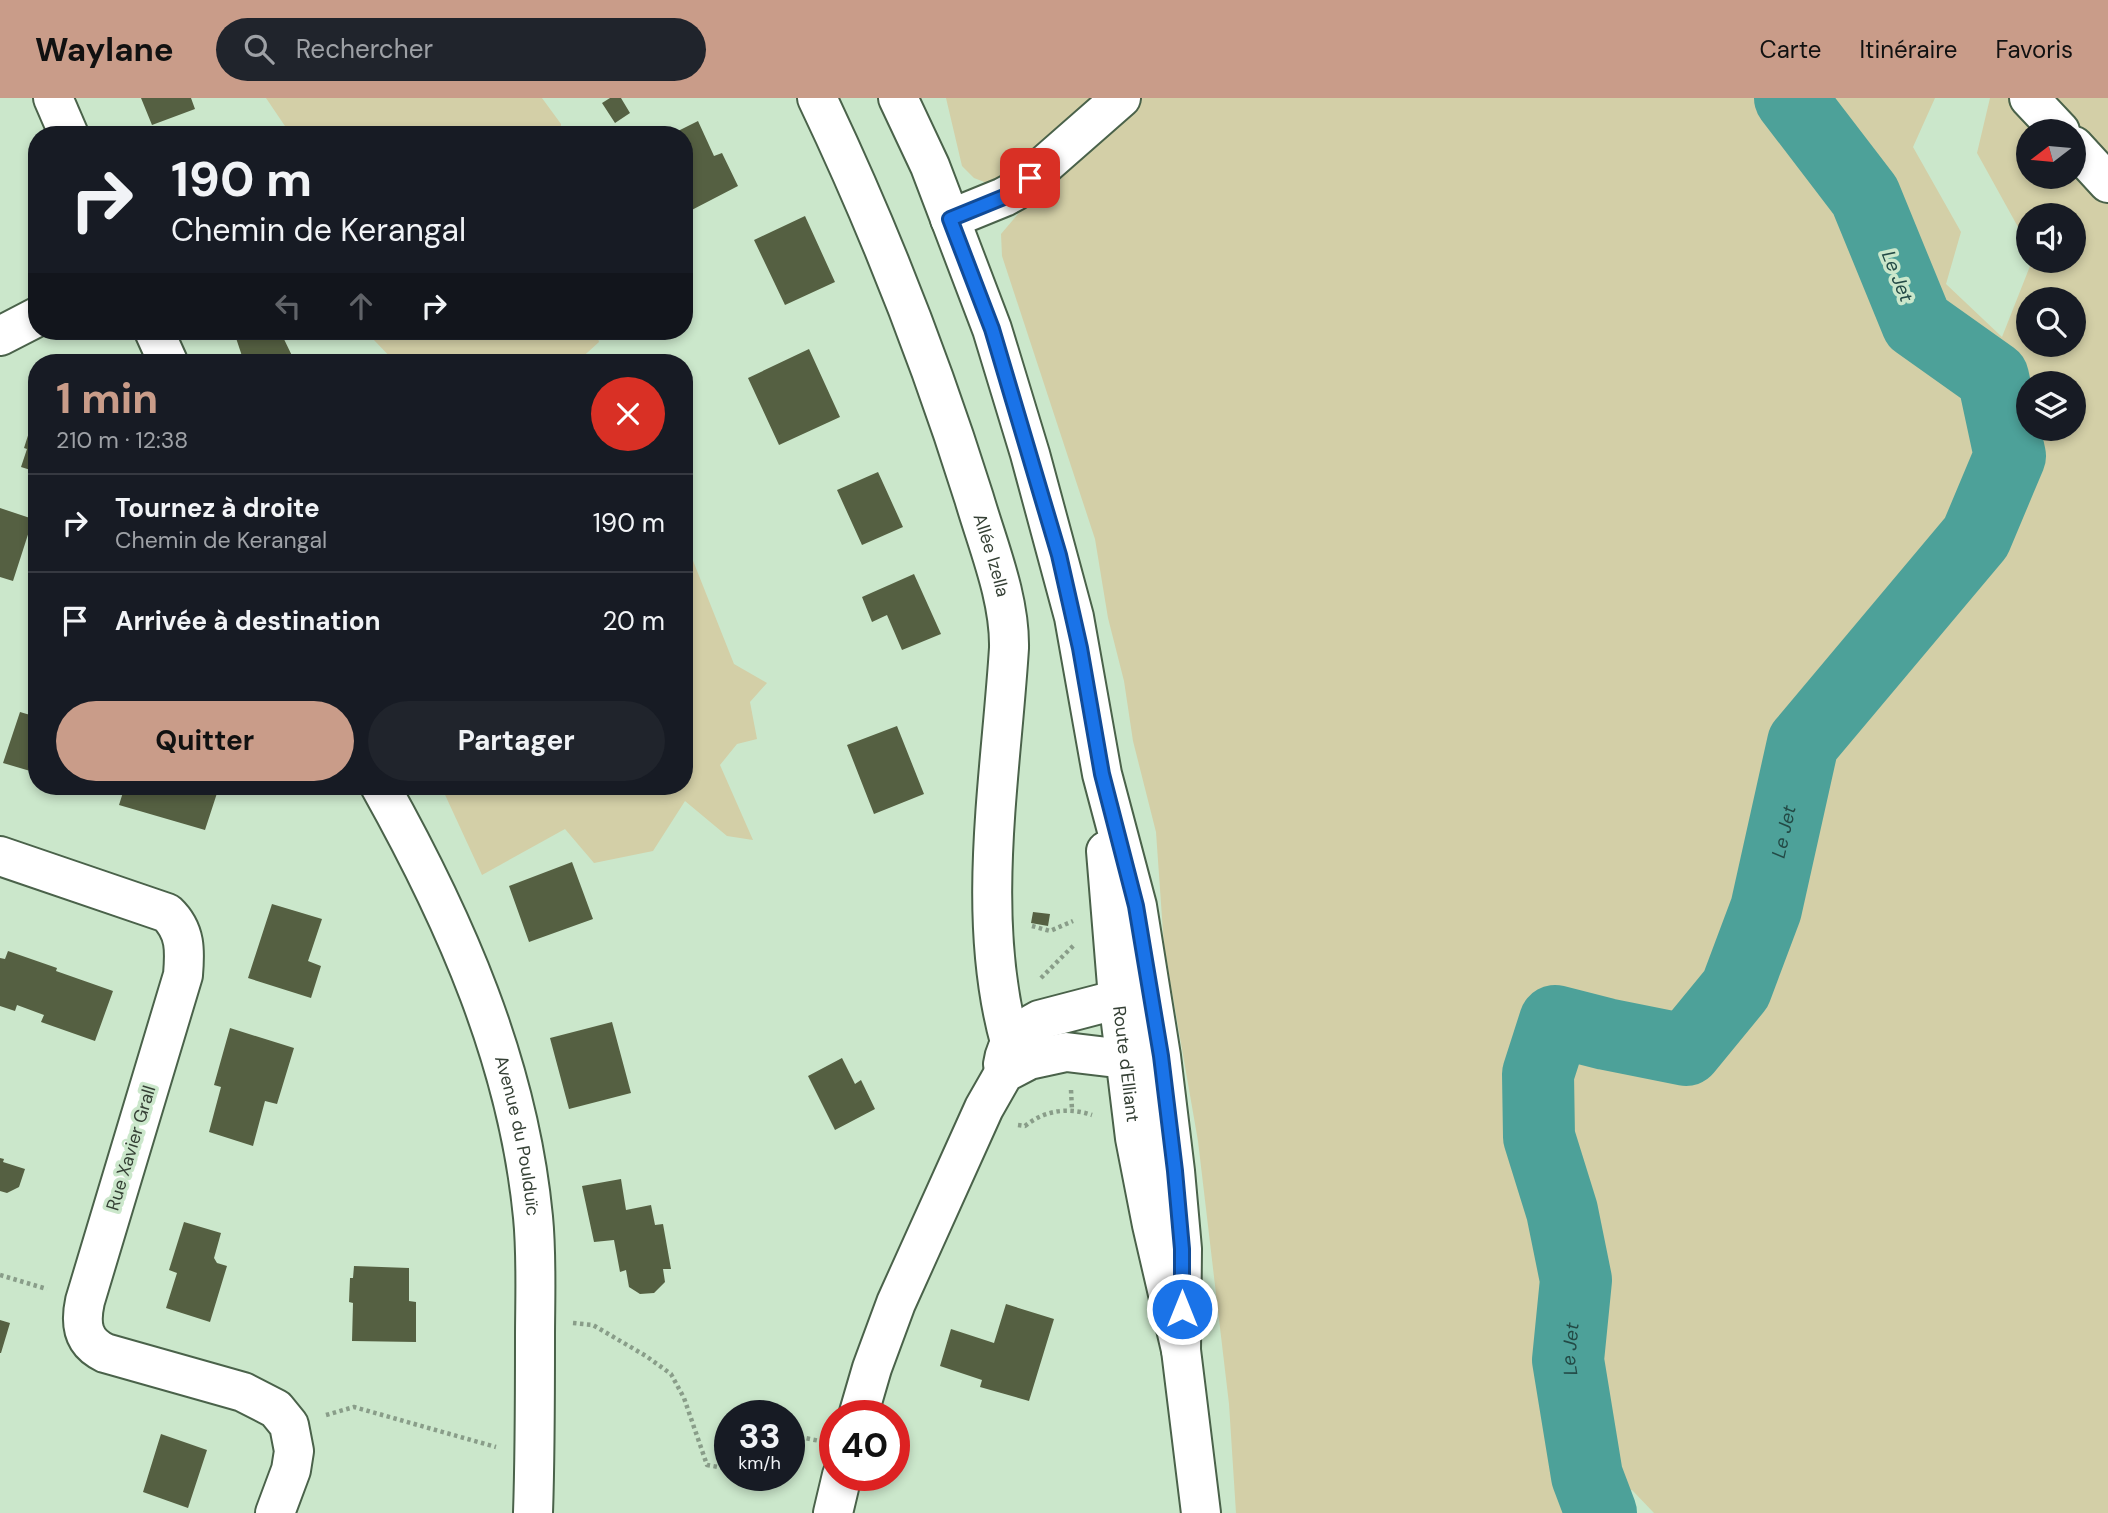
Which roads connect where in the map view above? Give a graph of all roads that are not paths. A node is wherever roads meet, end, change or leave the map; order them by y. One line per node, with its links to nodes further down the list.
1 (53, 98): 8 (street)
2 (817, 98): 18 (street, Allée Izella)
3 (898, 98): 10 (street, Route d'Elliant)
4 (920, 98): 10 (street, Route d'Elliant)
5 (1121, 98): 12 (street)
6 (2029, 98): 7 (street)
7 (2049, 119)
8 (65, 126)
9 (2086, 159): 11 (street)
10 (930, 166): 12 (street, Route d'Elliant)
11 (2108, 183)
12 (950, 219): 17 (street, Route d'Elliant)
13 (28, 322): 14 (street)
14 (0, 336)
15 (385, 795): 23 (street, Avenue du Poulduïc)
16 (0, 856): 22 (street, Rue Xavier Grall)
17 (1134, 995): 18 (street); 19 (street, Route d'Elliant)
18 (1007, 1057): 19 (street); 20 (street)
19 (1143, 1057): 25 (street, Route d'Elliant)
20 (863, 1400)
21 (838, 1491): 24 (street)
22 (275, 1513)
23 (533, 1513)
24 (833, 1513)
25 (1201, 1513)

